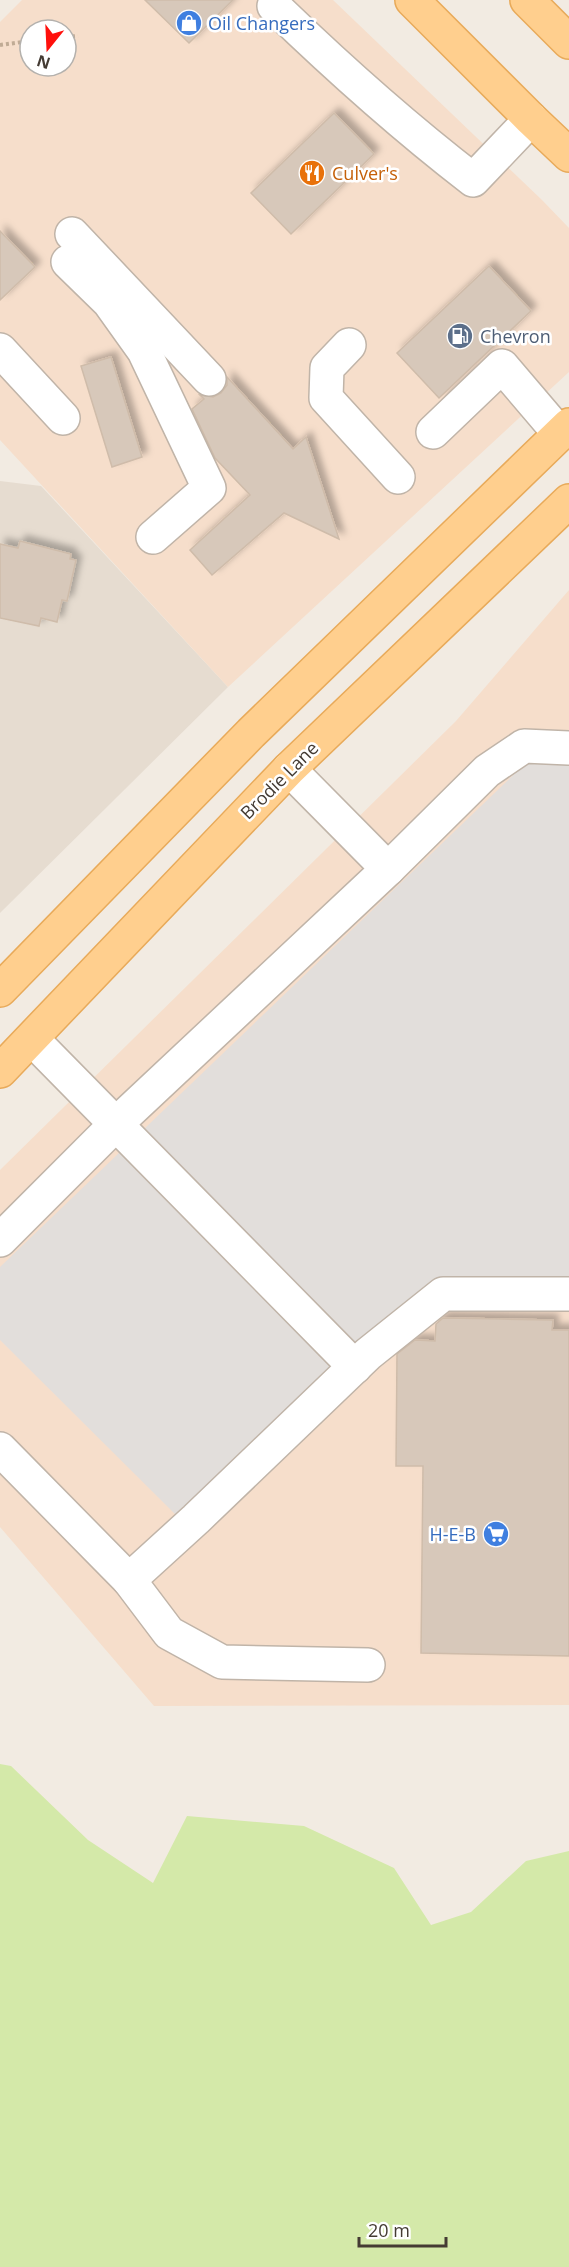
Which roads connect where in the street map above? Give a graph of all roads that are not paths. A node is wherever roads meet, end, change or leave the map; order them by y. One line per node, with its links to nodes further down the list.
1 (412, 0): 5 (main road)
2 (527, 0): 4 (main road)
3 (274, 6): 5 (lane)
4 (569, 42)
5 (531, 119): 6 (main road)
6 (569, 154)
7 (349, 345): 13 (lane)
8 (0, 350): 10 (lane)
9 (209, 379): 15 (lane)
10 (63, 418)
11 (565, 430): 12 (lane); 19 (main road)
12 (433, 432)
13 (398, 477)
14 (569, 501): 17 (main road, Brodie Lane)
15 (153, 537)
16 (569, 748): 18 (lane)
17 (289, 769): 18 (lane); 20 (main road, Brodie Lane)
18 (388, 869): 22 (lane)
19 (0, 990)
20 (32, 1039): 21 (main road, Brodie Lane); 22 (lane)
21 (0, 1071)
22 (116, 1124): 23 (lane); 25 (lane)
23 (0, 1240)
24 (569, 1294): 25 (lane)
25 (355, 1367): 27 (lane)
26 (0, 1449): 27 (lane)
27 (129, 1580): 28 (lane)
28 (368, 1665)

